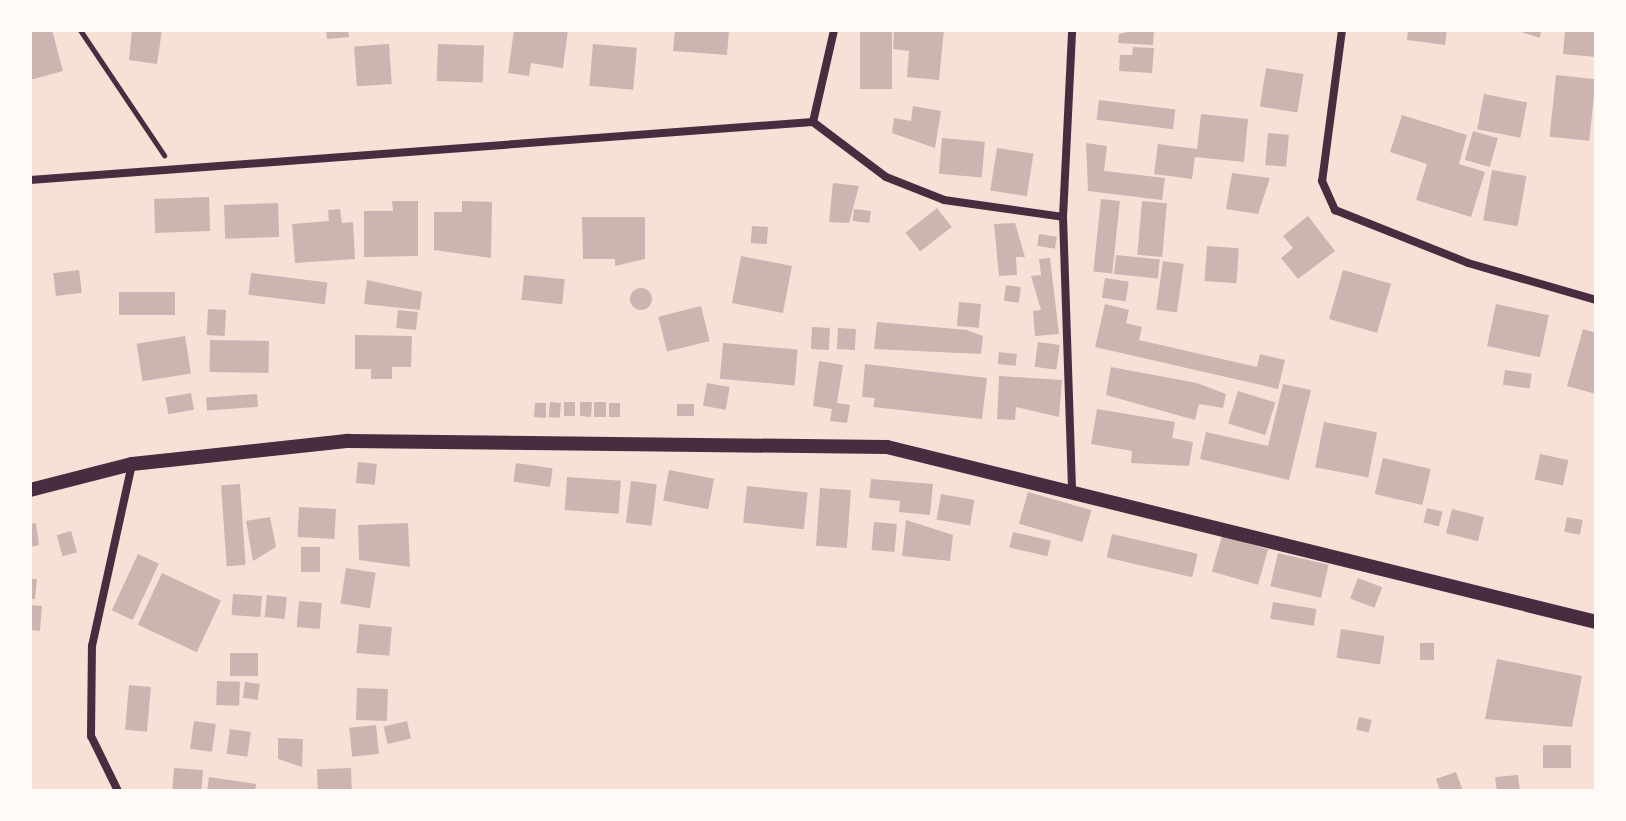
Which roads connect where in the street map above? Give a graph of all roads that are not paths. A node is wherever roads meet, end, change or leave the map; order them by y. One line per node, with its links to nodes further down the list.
1 (834, 30): 4 (street)
2 (1072, 30): 6 (street)
3 (1342, 30): 7 (street)
4 (813, 122): 5 (street); 6 (street)
5 (30, 180)
6 (1063, 217): 9 (street)
7 (1596, 300)
8 (132, 464): 9 (street); 10 (street); 12 (street)
9 (1072, 488): 11 (street)
10 (30, 490)
11 (1596, 622)
12 (110, 782): 13 (street); 14 (street)
13 (101, 791)
14 (118, 791)

